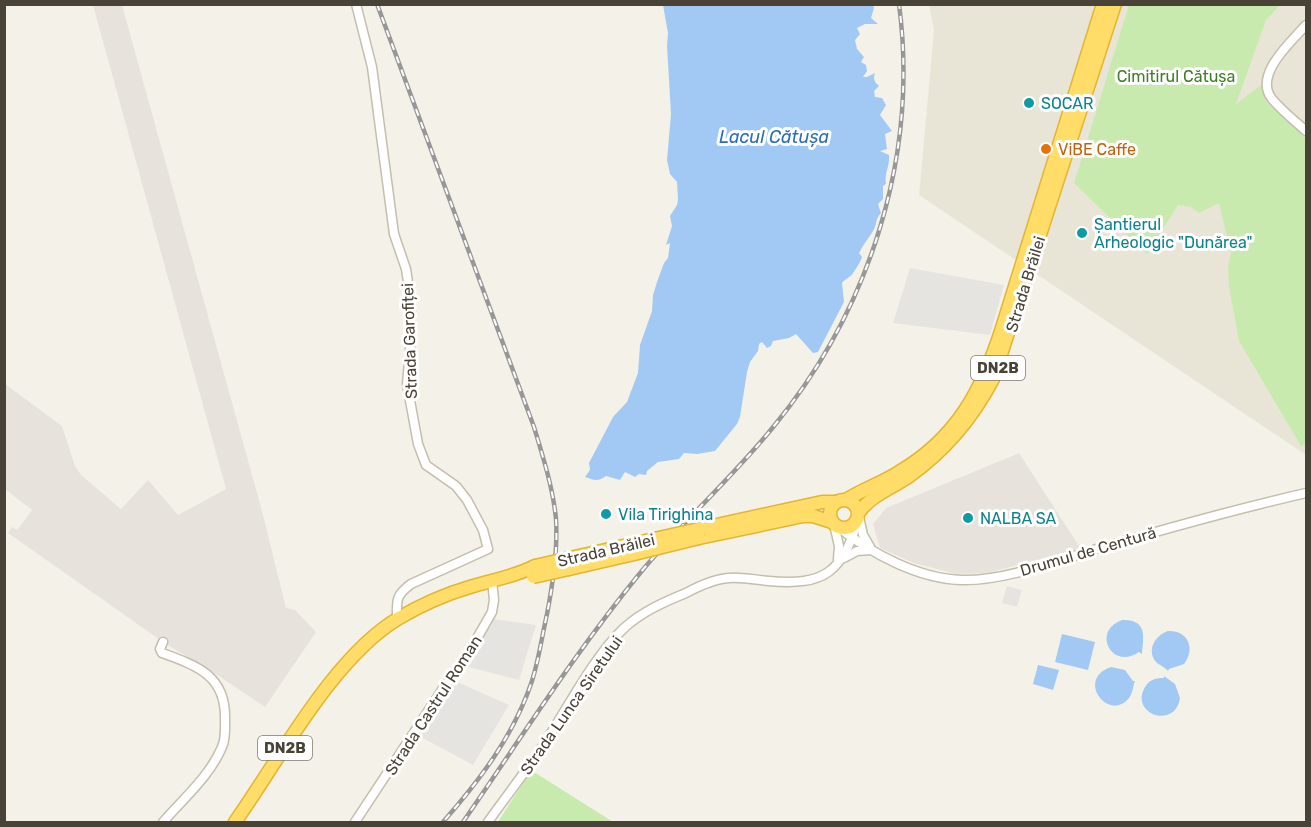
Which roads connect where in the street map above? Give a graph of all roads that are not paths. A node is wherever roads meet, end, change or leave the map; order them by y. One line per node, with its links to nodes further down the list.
1 (356, 4): 16 (street, Strada Garofiței)
2 (1103, 4): 7 (highway, Strada Brăilei / DN2B)
3 (1115, 4): 8 (highway, Strada Brăilei / DN2B)
4 (1306, 26): 5 (street)
5 (1306, 131)
6 (1306, 493): 12 (street, Drumul de Centură)
7 (841, 501): 8 (highway); 9 (highway); 10 (highway, Strada Brăilei / DN2B)
8 (858, 516): 9 (highway, DN2B); 11 (street); 12 (street)
9 (835, 524): 10 (highway, Strada Brăilei / DN2B); 11 (street, Drumul de Centură); 14 (street)
10 (701, 533): 13 (highway, Strada Brăilei / DN2B, bridge); 13 (highway, Strada Brăilei / DN2B, bridge)
11 (852, 538): 12 (street, Drumul de Centură); 14 (street)
12 (871, 550): 14 (street, Strada Lunca Siretului)
13 (569, 564): 15 (highway, Strada Brăilei / DN2B, bridge)
14 (837, 566): 21 (street, Strada Lunca Siretului)
15 (492, 581): 16 (highway, Strada Brăilei / DN2B); 20 (street, Strada Castrul Roman)
16 (397, 619): 19 (highway, Strada Brăilei / DN2B)
17 (163, 642): 18 (street)
18 (163, 822)
19 (235, 822)
20 (355, 822)
21 (488, 822)

